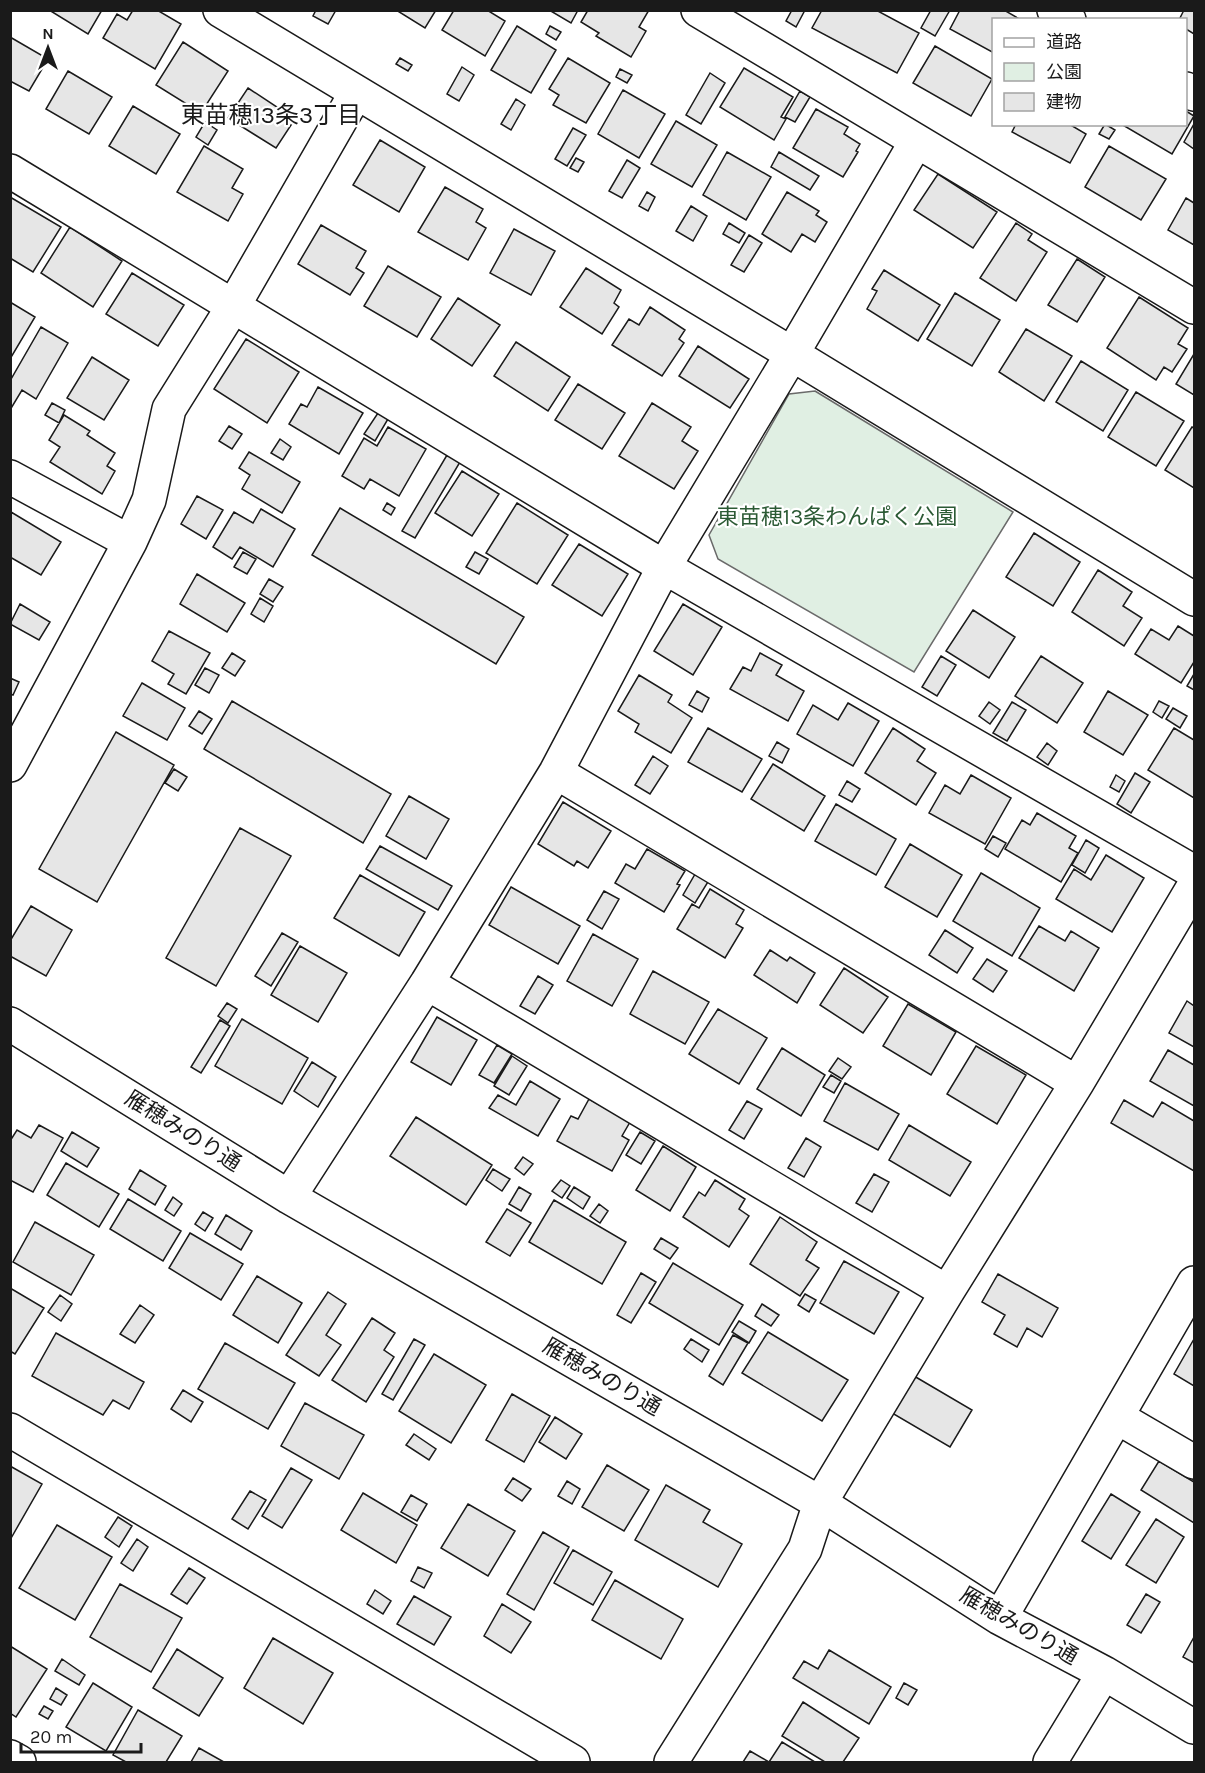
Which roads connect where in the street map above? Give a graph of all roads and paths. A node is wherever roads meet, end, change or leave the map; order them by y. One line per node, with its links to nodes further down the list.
1 (220, 10): 3 (street)
2 (698, 10): 5 (street)
3 (261, 21): 4 (street)
4 (356, 93): 7 (street); 9 (street)
5 (916, 142): 8 (street); 9 (street)
6 (10, 171): 7 (street)
7 (234, 305): 11 (street); 12 (street)
8 (1194, 307)
9 (792, 354): 12 (street); 13 (street)
10 (10, 477): 11 (street)
11 (130, 542): 14 (street)
12 (664, 567): 15 (street); 16 (street)
13 (1194, 600)
14 (10, 765)
15 (556, 772): 18 (street); 20 (street)
16 (1194, 872)
17 (1194, 886): 20 (street)
18 (427, 983): 21 (street); 23 (street)
19 (10, 1024): 21 (street, 雁穂みのり通)
20 (1077, 1083): 23 (street)
21 (289, 1197): 27 (street, 雁穂みのり通)
22 (1194, 1283): 24 (street)
23 (947, 1292): 27 (street)
24 (1117, 1417): 26 (street); 28 (street)
25 (10, 1430): 33 (street)
26 (1194, 1462)
27 (820, 1503): 28 (street, 雁穂みのり通); 34 (street)
28 (1000, 1618): 29 (street, 雁穂みのり通)
29 (1104, 1673): 30 (street, 雁穂みのり通); 35 (street)
30 (1194, 1727)
31 (10, 1757): 32 (street)
32 (19, 1762)
33 (573, 1762)
34 (671, 1762)
35 (1050, 1762)

